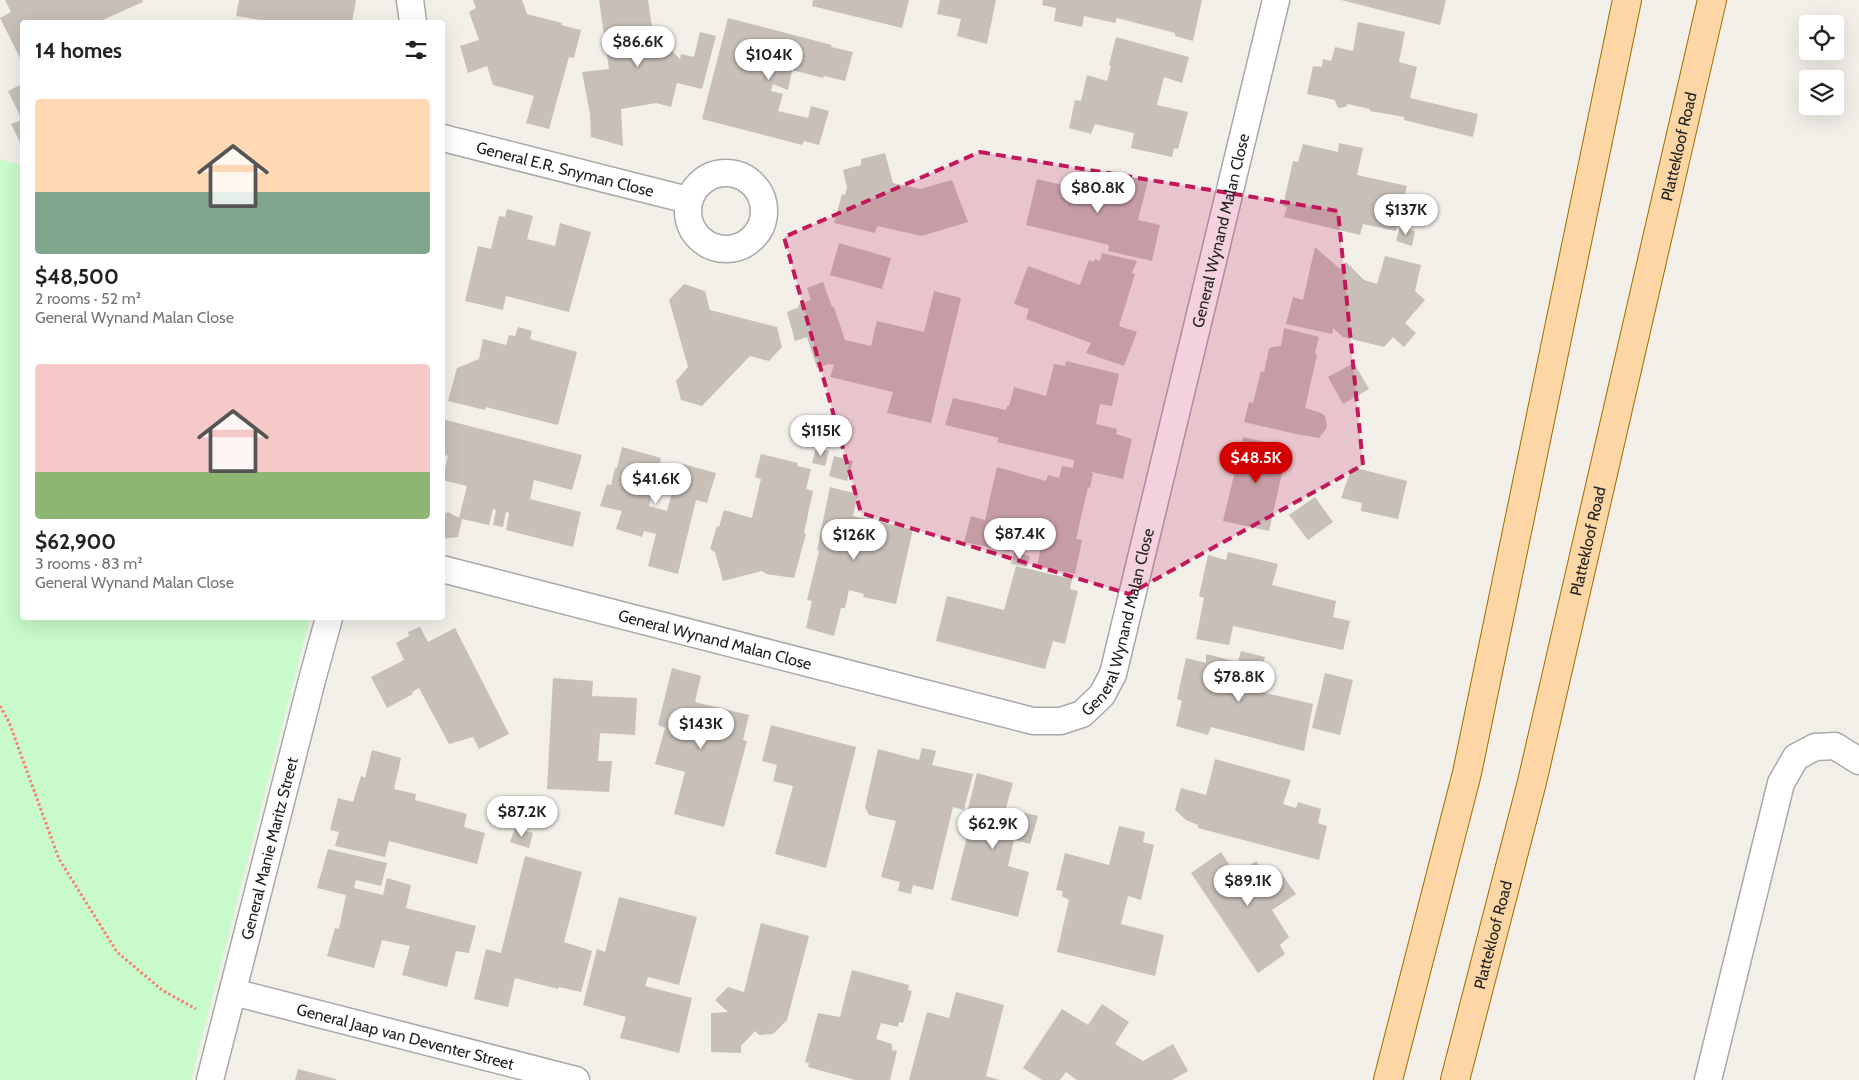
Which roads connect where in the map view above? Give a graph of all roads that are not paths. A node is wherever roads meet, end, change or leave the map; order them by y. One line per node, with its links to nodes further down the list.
1 (410, 0): 5 (street)
2 (1276, 0): 8 (street, General Wynand Malan Close)
3 (1627, 0): 14 (main road)
4 (1712, 0): 15 (main road, Plattekloof Road)
5 (413, 20)
6 (445, 139): 7 (street, General E.R. Snyman Close)
7 (688, 200)
8 (445, 570)
9 (328, 620): 11 (street, General Manie Maritz Street)
10 (1859, 761): 16 (street)
11 (233, 992): 12 (street, General Manie Maritz Street); 13 (street, General Jaap van Deventer Street)
12 (210, 1080)
13 (576, 1080)
14 (1388, 1080)
15 (1455, 1080)
16 (1708, 1080)

